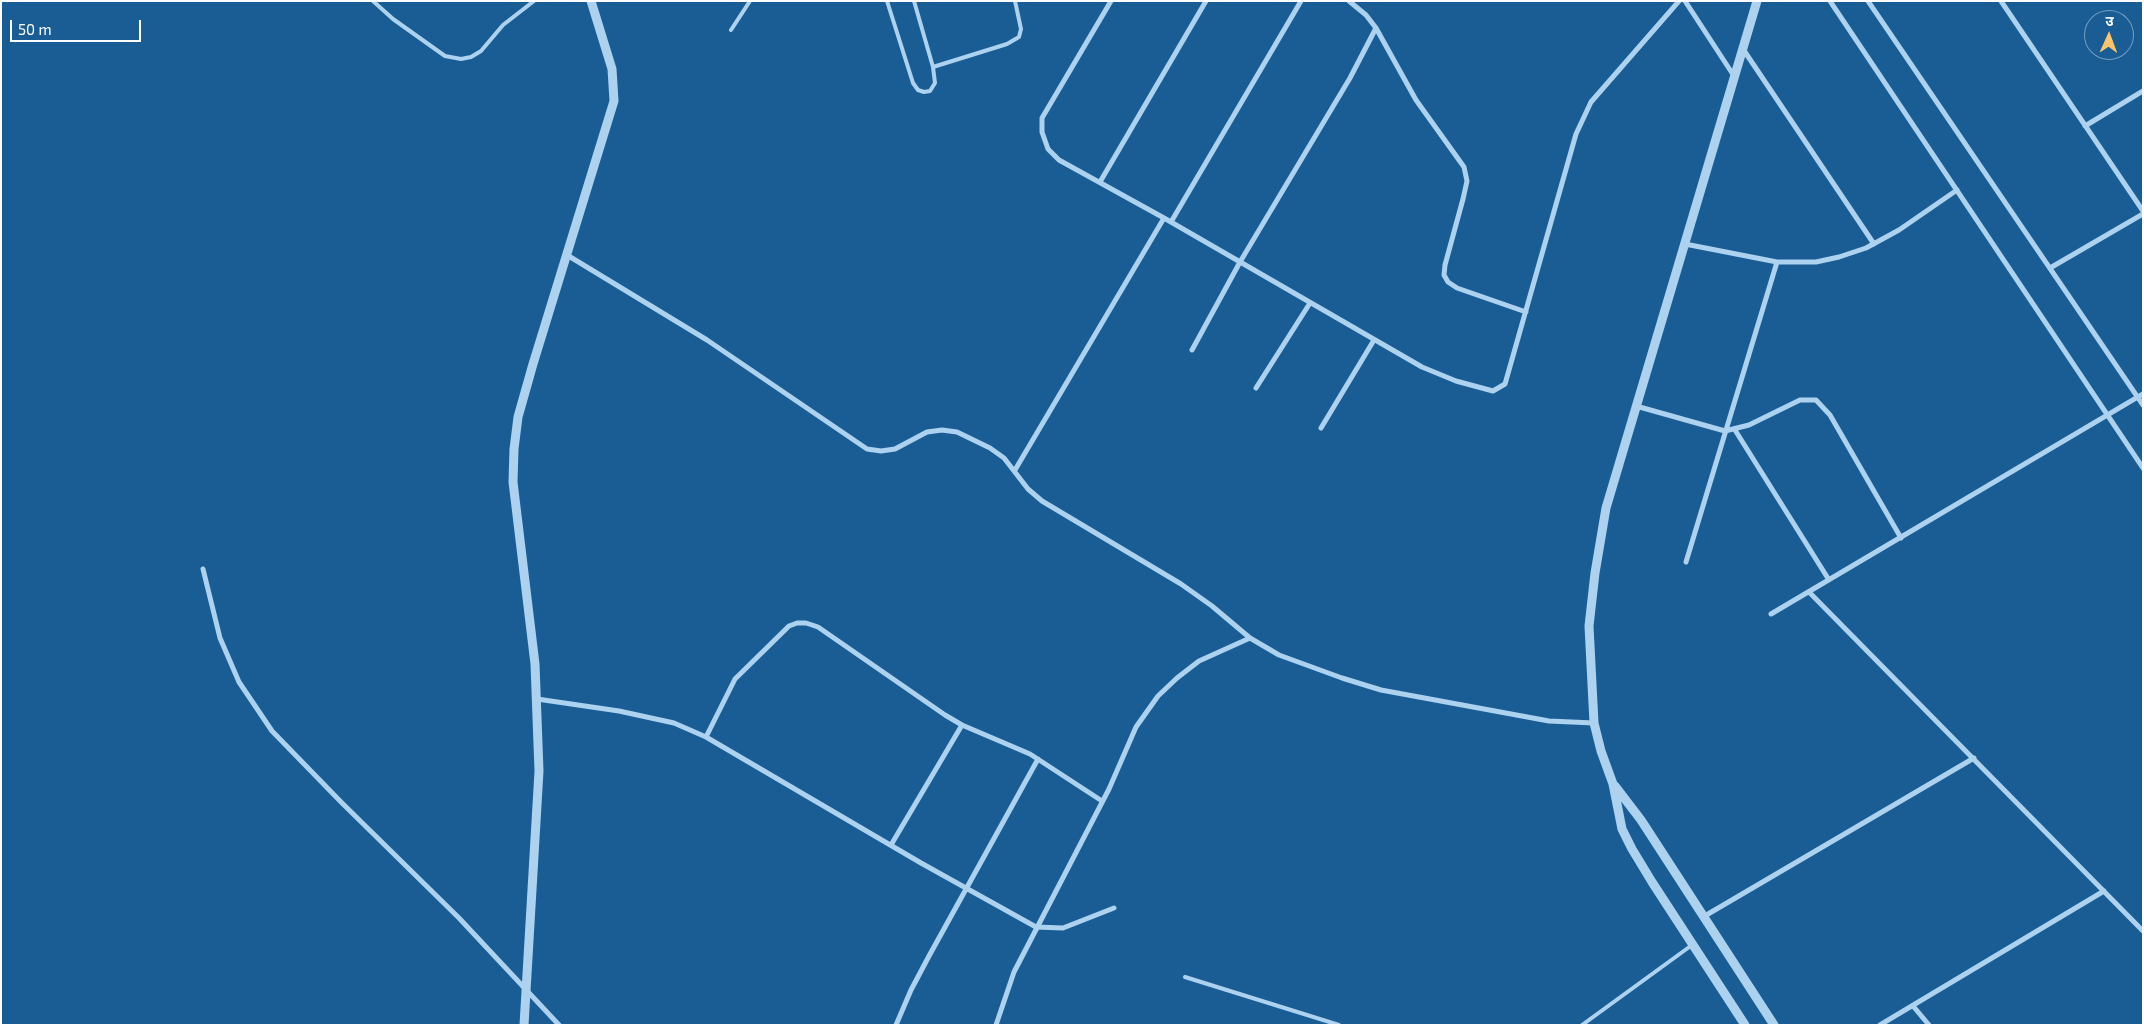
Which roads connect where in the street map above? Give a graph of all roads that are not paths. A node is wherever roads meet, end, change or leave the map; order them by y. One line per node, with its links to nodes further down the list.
1 (373, 1): 2 (lane)
2 (534, 1)
3 (750, 1): 19 (lane)
4 (887, 1): 21 (lane)
5 (914, 1): 21 (lane)
6 (1015, 1): 21 (lane)
7 (1111, 1): 25 (street)
8 (1206, 1): 25 (street)
9 (1301, 1): 29 (street)
10 (1349, 1): 18 (street)
11 (1679, 1): 37 (street)
12 (1685, 1): 22 (street)
13 (1757, 1): 20 (street)
14 (1830, 1): 26 (street)
15 (1868, 1): 35 (street)
16 (2001, 1): 24 (street)
17 (594, 4): 32 (street)
18 (1376, 28): 33 (street); 37 (street)
19 (731, 30)
20 (1743, 48): 22 (street); 31 (street)
21 (933, 67)
22 (1734, 77): 30 (street)
23 (2143, 91): 24 (street)
24 (2086, 126): 27 (street)
25 (1100, 182): 28 (street)
26 (1957, 190): 31 (street); 44 (street)
27 (2143, 213): 35 (street)
28 (1164, 218): 29 (street); 49 (street)
29 (1171, 222): 33 (street)
30 (1685, 244): 34 (street); 43 (street)
31 (1874, 244): 34 (street)
32 (567, 255): 49 (street); 57 (street)
33 (1240, 262): 36 (street); 39 (street)
34 (1777, 262): 47 (street)
35 (2050, 268): 41 (street)
36 (1310, 303): 38 (street); 40 (street)
37 (1526, 312): 38 (street)
38 (1374, 340): 45 (street)
39 (1192, 350)
40 (1256, 388)
41 (2140, 396): 42 (street); 44 (street)
42 (2143, 405)
43 (1636, 406): 47 (street); 58 (street)
44 (2109, 415): 48 (street); 50 (street)
45 (1321, 428)
46 (1735, 430): 47 (street); 50 (street); 53 (street)
47 (1725, 431): 51 (street)
48 (2143, 468)
49 (1015, 470): 56 (street)
50 (1901, 538): 53 (street)
51 (1686, 562)
52 (203, 569): 74 (street)
53 (1829, 580): 54 (street)
54 (1809, 592): 55 (street); 61 (street)
55 (1771, 614)
56 (1250, 638): 58 (street); 64 (street)
57 (537, 699): 60 (street); 74 (street)
58 (1594, 723): 63 (street)
59 (962, 725): 60 (street); 62 (street); 65 (street)
60 (706, 737): 65 (street)
61 (1974, 758): 67 (street); 69 (street)
62 (1038, 759): 64 (street); 66 (street)
63 (1613, 784): 69 (street); 72 (street)
64 (1102, 800): 70 (street)
65 (891, 845): 66 (street)
66 (966, 888): 70 (street); 78 (street)
67 (2104, 891): 71 (street); 75 (street)
68 (1114, 908): 70 (street)
69 (1703, 917): 83 (street)
70 (1036, 927): 79 (street)
71 (2143, 931)
72 (1692, 945): 81 (lane); 82 (street)
73 (1185, 977): 80 (lane)
74 (526, 989): 76 (street); 77 (street)
75 (1913, 1006): 84 (street); 85 (street)
76 (524, 1025)
77 (559, 1025)
78 (896, 1025)
79 (996, 1025)
80 (1339, 1025)
81 (1582, 1025)
82 (1745, 1025)
83 (1774, 1025)
84 (1880, 1025)
85 (1929, 1025)

